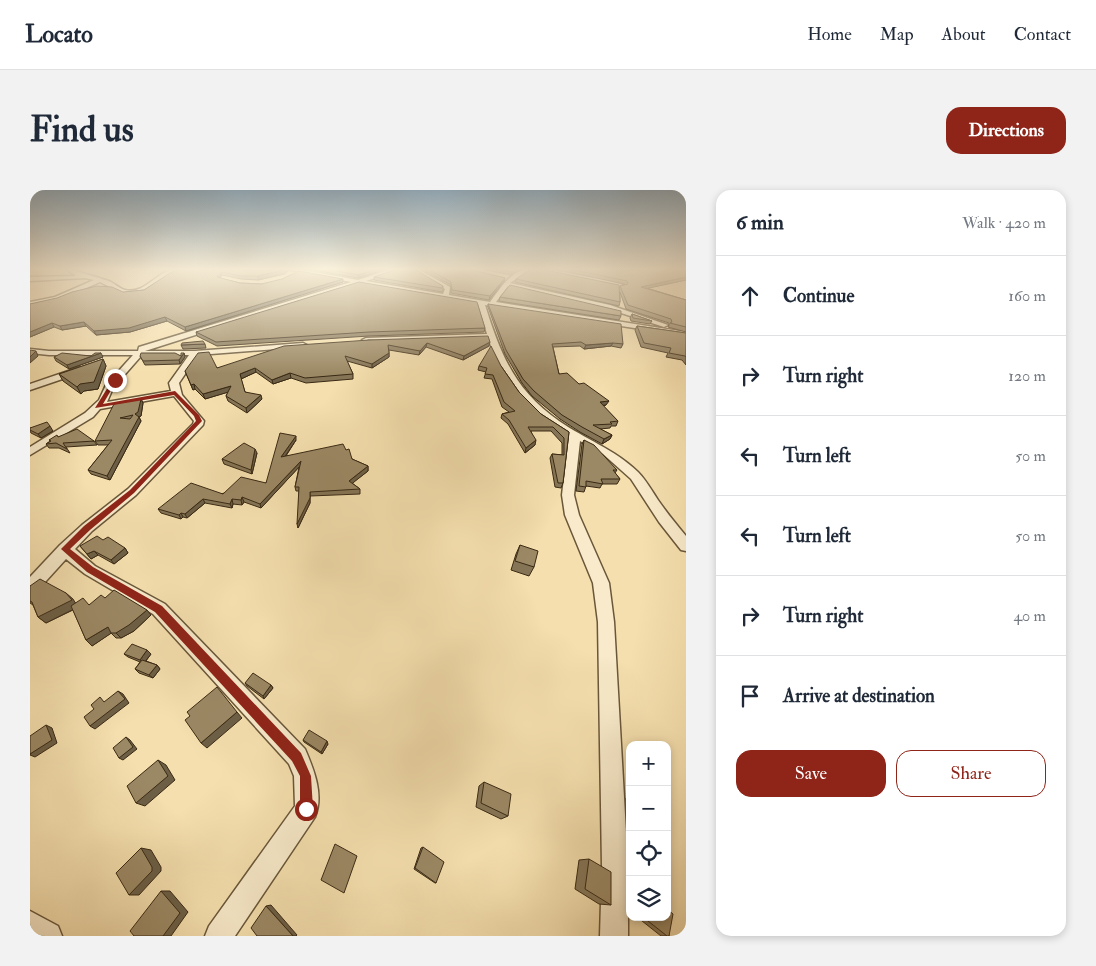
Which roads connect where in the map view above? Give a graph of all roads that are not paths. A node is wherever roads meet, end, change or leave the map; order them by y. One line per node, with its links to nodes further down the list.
1 (286, 304): 11 (street)
2 (481, 304): 6 (street)
3 (497, 304): 5 (street)
4 (599, 304): 5 (street)
5 (686, 334)
6 (490, 336): 7 (street); 18 (street)
7 (360, 341)
8 (314, 344): 12 (street)
9 (30, 350): 11 (street)
10 (141, 352): 11 (street); 12 (street); 17 (street)
11 (130, 353): 13 (street)
12 (195, 353): 16 (street)
13 (107, 361)
14 (91, 366): 15 (street)
15 (30, 387)
16 (175, 393): 17 (street); 21 (street)
17 (97, 407): 19 (street)
18 (574, 434): 20 (street); 26 (street)
19 (30, 452)
20 (686, 546)
21 (65, 549): 22 (street); 25 (street)
22 (30, 586)
23 (30, 924): 24 (street)
24 (48, 936)
25 (219, 936)
26 (614, 936)

